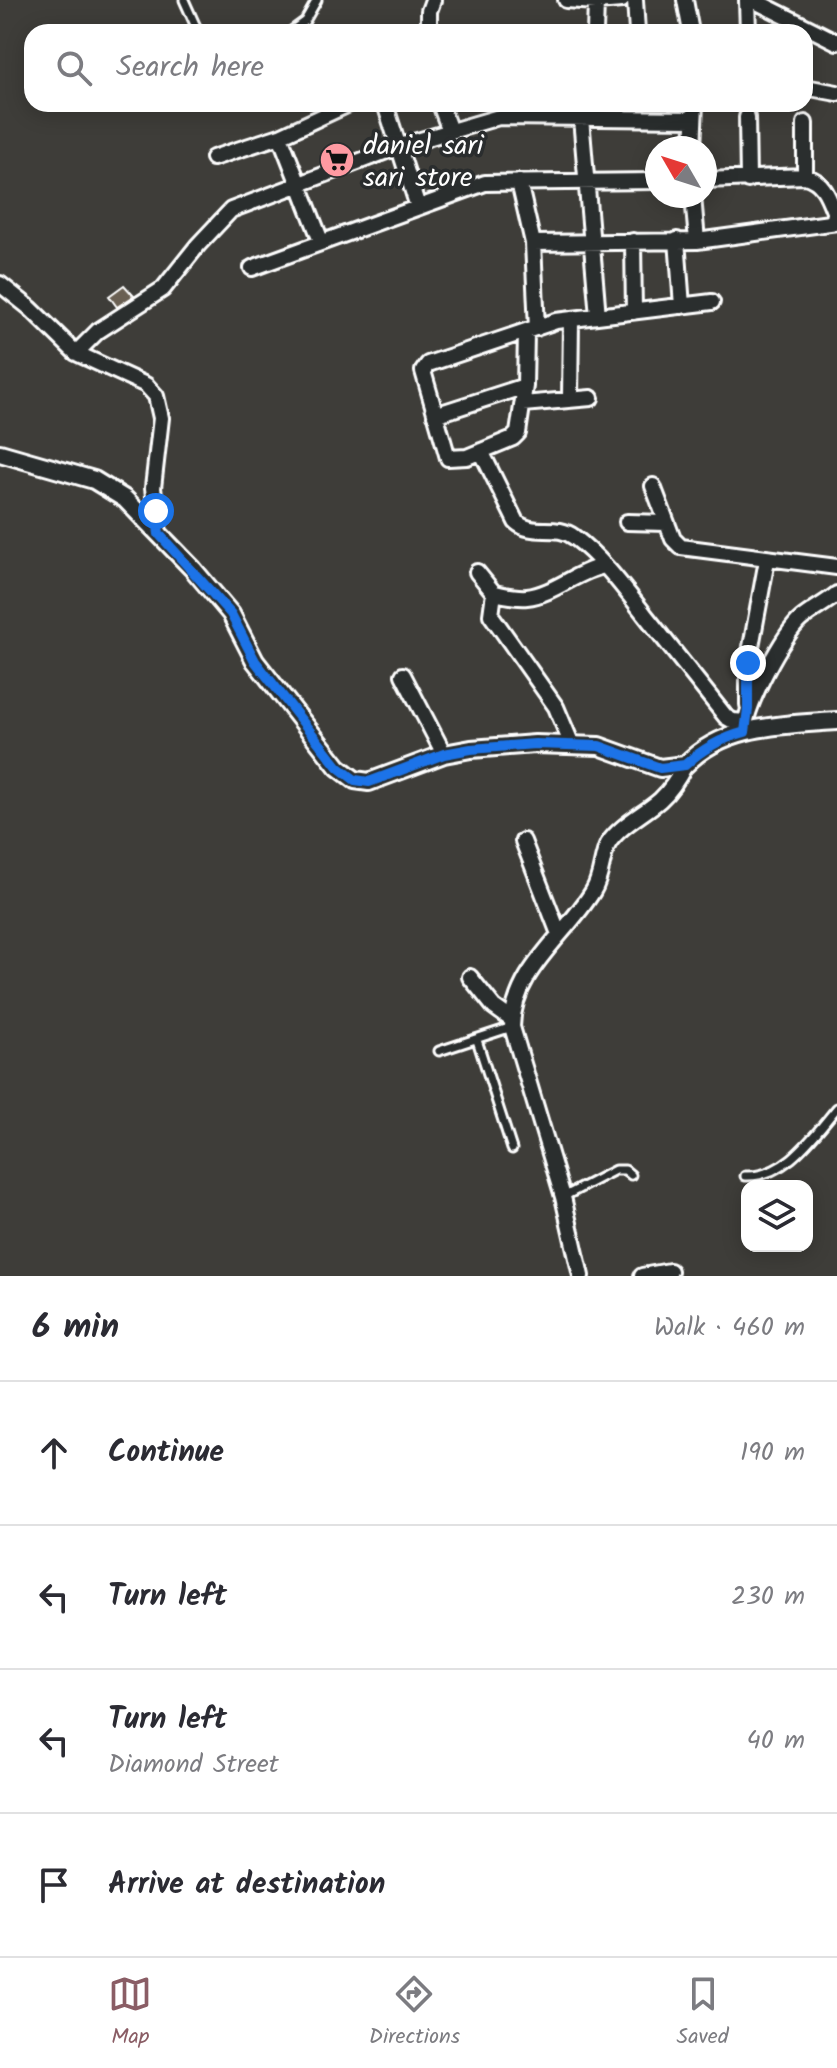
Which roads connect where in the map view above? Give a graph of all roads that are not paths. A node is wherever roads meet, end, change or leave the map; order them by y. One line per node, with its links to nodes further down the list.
1 (184, 0): 11 (lane)
2 (317, 0): 12 (lane)
3 (433, 0): 13 (street)
4 (569, 0): 10 (street)
5 (622, 0): 10 (street)
6 (635, 0): 15 (street)
7 (685, 0): 16 (street)
8 (747, 0): 17 (street)
9 (753, 0): 18 (street)
10 (596, 2): 14 (street)
11 (195, 24)
12 (301, 24)
13 (429, 24)
14 (595, 24)
15 (636, 24)
16 (690, 24)
17 (748, 24)
18 (795, 24)
19 (813, 33): 20 (street)
20 (837, 42)
21 (813, 88): 22 (street)
22 (837, 93)
23 (332, 112): 32 (street)
24 (388, 112): 34 (street)
25 (443, 112): 31 (street)
26 (569, 112): 31 (street)
27 (583, 112): 41 (street)
28 (694, 112): 33 (street)
29 (747, 117): 38 (street)
30 (805, 123): 36 (street)
31 (450, 131): 34 (street)
32 (280, 136): 35 (street); 42 (street)
33 (693, 136)
34 (400, 146): 42 (street); 43 (street)
35 (213, 158)
36 (805, 176): 38 (street); 45 (street)
37 (717, 180): 38 (street)
38 (748, 180)
39 (645, 181): 41 (street)
40 (519, 182): 41 (street); 43 (street); 51 (street)
41 (587, 183): 48 (street)
42 (301, 184): 47 (street); 60 (street)
43 (418, 207): 47 (street)
44 (694, 208): 50 (street)
45 (833, 222): 50 (street)
46 (677, 240): 49 (street); 50 (street); 55 (street)
47 (321, 241): 52 (street)
48 (592, 241): 49 (street); 51 (street); 57 (street)
49 (633, 241): 56 (street)
50 (697, 241)
51 (533, 243): 59 (street)
52 (252, 268)
53 (0, 284): 60 (street)
54 (712, 302): 55 (street)
55 (682, 306): 56 (street)
56 (634, 312): 57 (street)
57 (598, 316): 58 (street)
58 (571, 319): 59 (street); 63 (street)
59 (532, 330): 61 (street); 65 (street)
60 (76, 353): 71 (street)
61 (525, 386): 64 (street); 65 (street)
62 (591, 398): 63 (street)
63 (570, 399): 64 (street)
64 (523, 404): 66 (street)
65 (435, 415): 66 (street)
66 (481, 451): 73 (street)
67 (0, 453): 71 (street)
68 (653, 486): 70 (street)
69 (627, 522): 70 (street)
70 (667, 523): 72 (street)
71 (159, 534): 82 (street)
72 (767, 560): 74 (street); 79 (street)
73 (604, 566): 76 (street); 79 (street)
74 (837, 567)
75 (477, 572): 76 (street)
76 (494, 593): 81 (street)
77 (837, 594): 79 (street)
78 (403, 675): 82 (street)
79 (746, 721): 80 (street); 83 (street)
80 (837, 721)
81 (572, 745): 82 (street); 83 (street)
82 (444, 754)
83 (685, 765): 85 (street)
84 (523, 841): 85 (street)
85 (559, 934): 87 (street)
86 (470, 977): 87 (street)
87 (512, 1023): 88 (lane); 94 (street)
88 (477, 1040): 89 (lane); 91 (lane)
89 (439, 1051)
90 (837, 1108): 93 (lane)
91 (512, 1149)
92 (631, 1175): 94 (lane)
93 (745, 1176)
94 (563, 1197): 96 (street)
95 (670, 1271): 97 (street)
96 (581, 1276)
97 (642, 1276)

